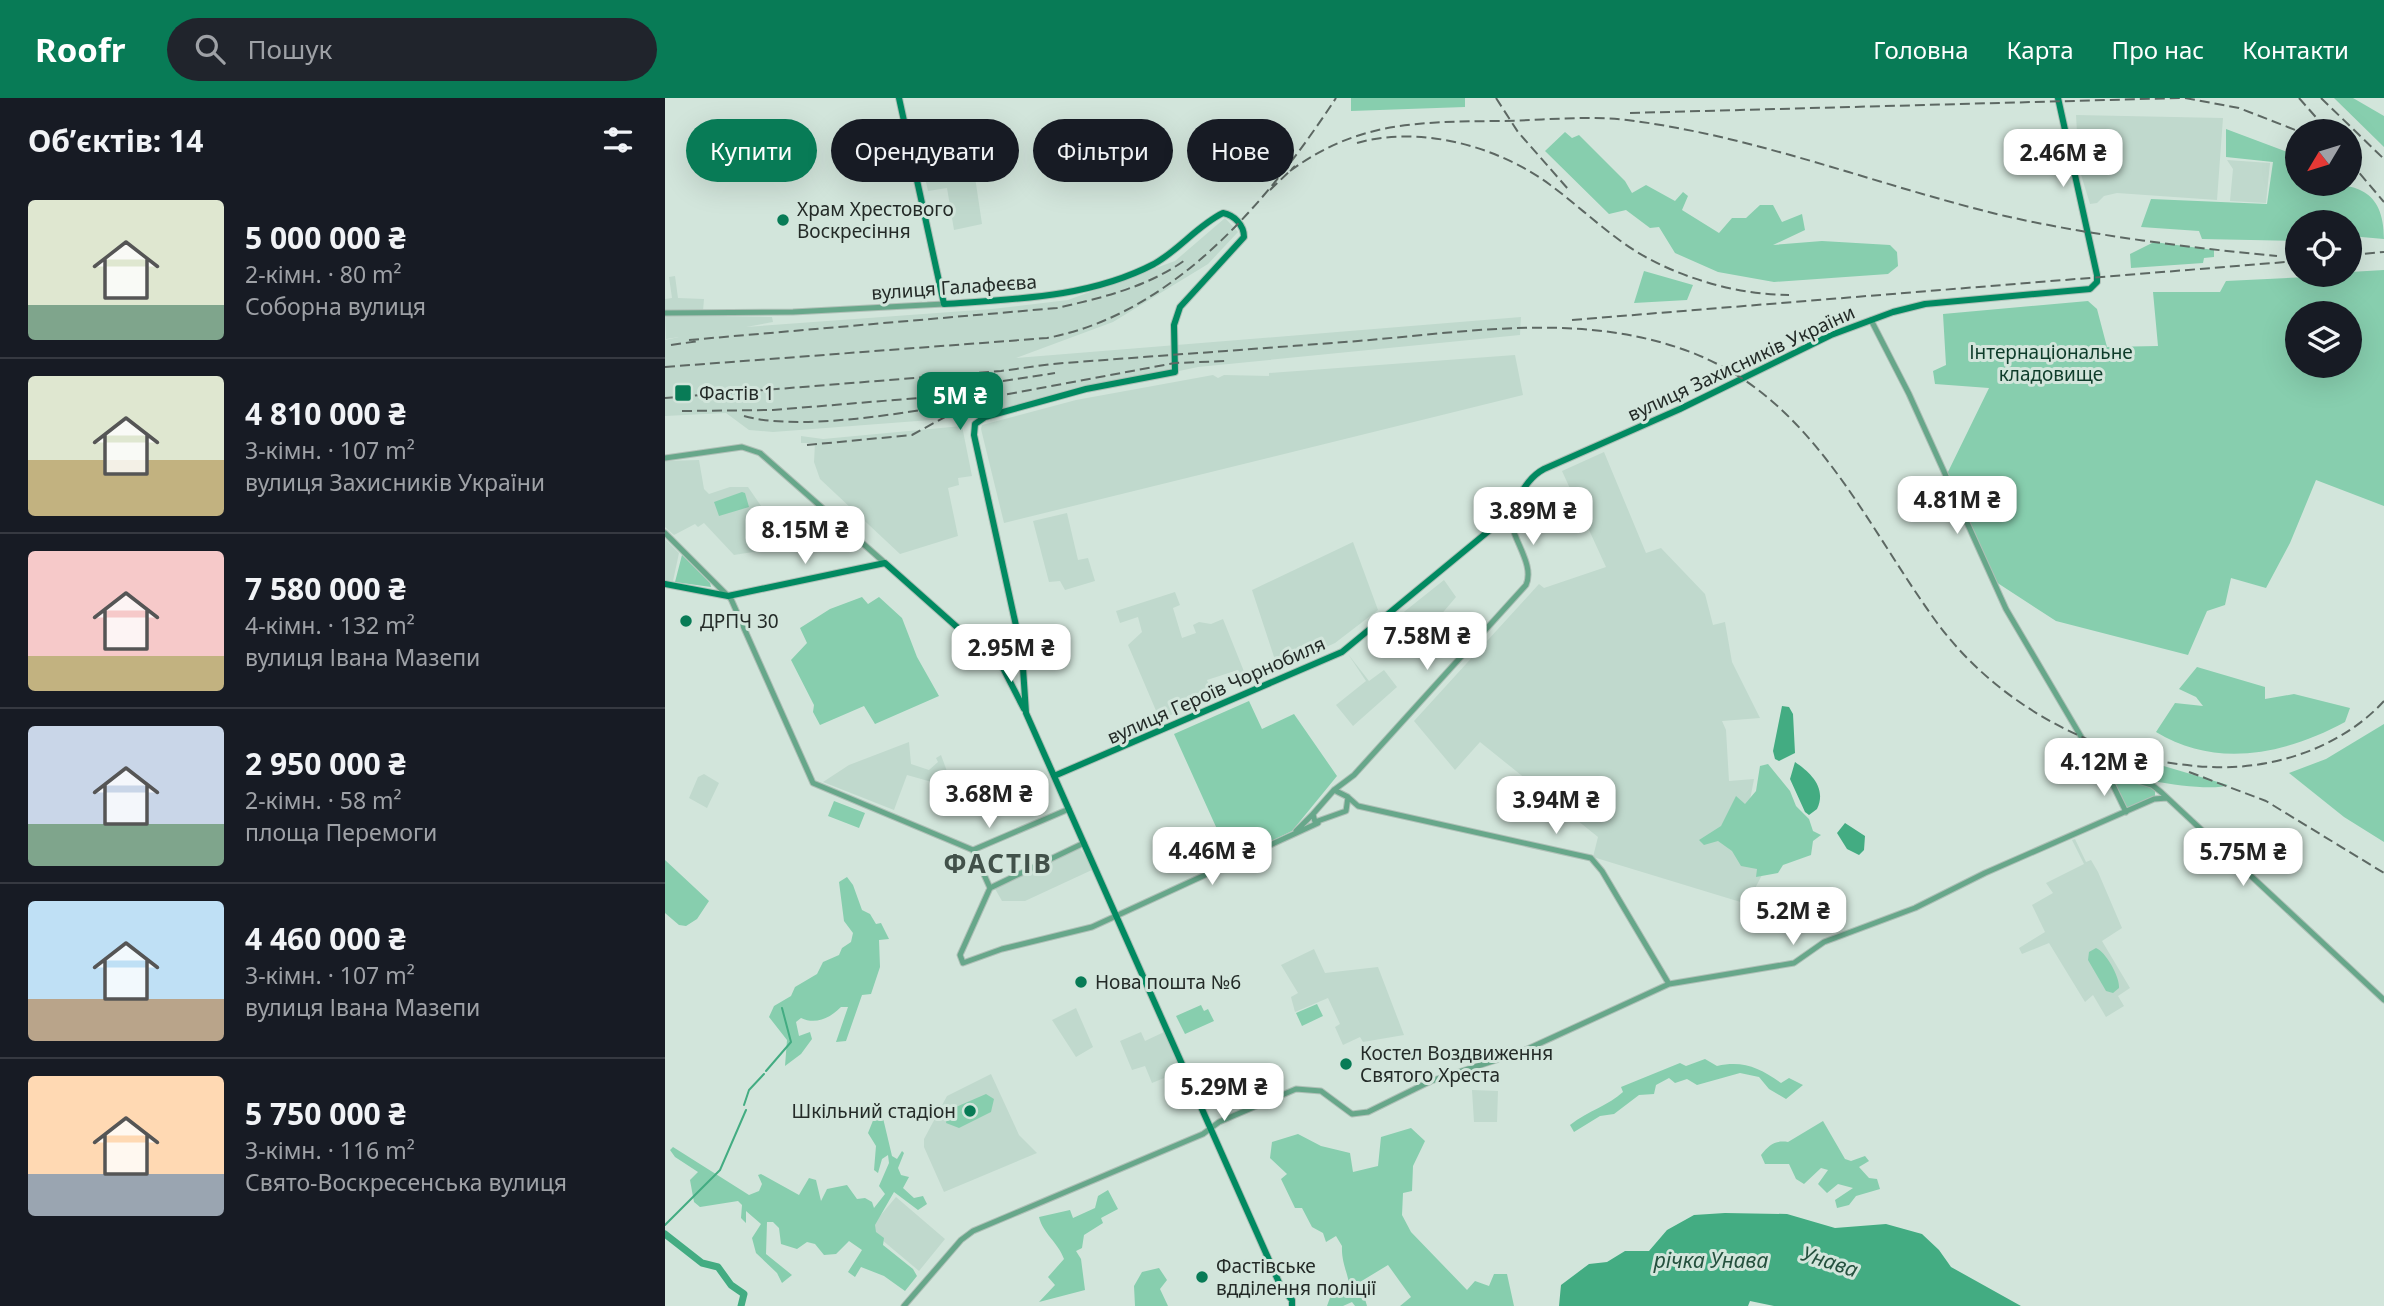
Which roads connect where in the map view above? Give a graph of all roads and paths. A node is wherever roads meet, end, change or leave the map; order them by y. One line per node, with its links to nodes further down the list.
1 (899, 98): 3 (main road)
2 (2058, 98): 5 (main road)
3 (944, 304): 4 (street, вулиця Галафеєва); 13 (main road, вулиця Галафеєва)
4 (665, 313)
5 (1871, 320): 7 (main road, вулиця Захисників України); 14 (street, вулиця Захисників України)
6 (665, 458): 10 (street)
7 (1544, 469): 8 (main road, вулиця Героїв Чорнобиля)
8 (1510, 511): 15 (main road, вулиця Героїв Чорнобиля); 16 (street)
9 (665, 533): 12 (street)
10 (885, 563): 12 (main road); 13 (main road)
11 (665, 584): 12 (main road)
12 (729, 596): 28 (street)
13 (1025, 713): 15 (main road)
14 (2105, 771): 19 (street); 23 (street, вулиця Захисників України)
15 (1054, 776): 21 (main road)
16 (1345, 781): 17 (street); 18 (street)
17 (1334, 790): 18 (street); 24 (street)
18 (1346, 796): 20 (street); 22 (street)
19 (2167, 798): 23 (street); 32 (street)
20 (1358, 806): 22 (street); 31 (street)
21 (1069, 809): 27 (main road); 28 (street)
22 (1346, 811): 25 (street)
23 (2126, 812): 31 (street)
24 (1313, 814): 25 (street); 26 (street)
25 (1318, 823): 26 (street)
26 (1294, 834): 30 (street)
27 (1084, 843): 29 (street); 30 (main road)
28 (973, 850): 29 (street)
29 (990, 888): 30 (street)
30 (1117, 916): 33 (main road)
31 (1669, 984): 33 (street)
32 (2384, 1000)
33 (1212, 1129): 34 (main road); 35 (street)
34 (1291, 1304)
35 (904, 1306)

